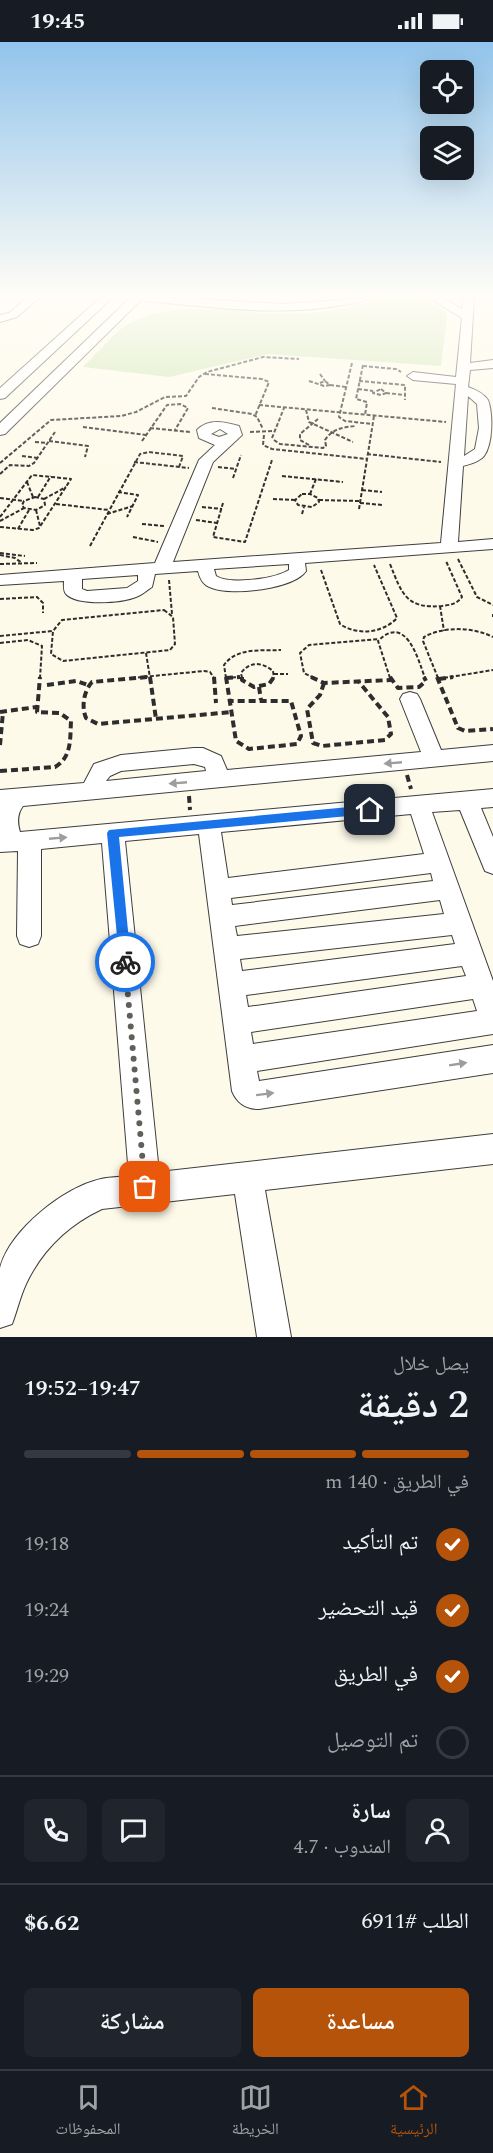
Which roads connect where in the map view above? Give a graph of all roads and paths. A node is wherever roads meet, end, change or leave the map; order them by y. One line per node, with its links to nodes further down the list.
1 (42, 358): 25 (street)
2 (74, 358): 47 (street)
3 (258, 358): 9 (path)
4 (289, 358): 6 (path)
5 (463, 358): 12 (street)
6 (299, 359)
7 (352, 363): 20 (path)
8 (493, 364): 12 (street)
9 (203, 374): 30 (path); 71 (path)
10 (320, 374): 14 (path)
11 (413, 376): 12 (street)
12 (462, 379): 39 (street); 72 (street)
13 (309, 381): 16 (path)
14 (325, 381): 16 (path); 19 (path)
15 (359, 381): 18 (path); 18 (path); 21 (path)
16 (320, 383): 19 (path)
17 (382, 384): 22 (path)
18 (401, 384): 27 (path)
19 (330, 385): 20 (path)
20 (346, 387): 34 (path)
21 (358, 389): 23 (path); 35 (path)
22 (381, 389): 23 (path); 24 (path)
23 (373, 392): 26 (path)
24 (386, 393): 26 (path); 27 (path)
25 (0, 395)
26 (381, 395): 28 (path)
27 (405, 395): 29 (path)
28 (387, 399)
29 (405, 400)
30 (259, 405): 32 (path); 36 (path)
31 (212, 408): 36 (path)
32 (284, 408): 33 (path); 48 (path)
33 (306, 410): 34 (path); 40 (path)
34 (340, 413): 35 (path); 41 (path)
35 (365, 415): 37 (path)
36 (255, 416): 45 (path)
37 (374, 416): 39 (path); 41 (path)
38 (318, 419): 40 (path)
39 (458, 423): 72 (street)
40 (312, 424): 51 (path); 59 (path)
41 (372, 424): 61 (path)
42 (356, 426): 51 (path)
43 (83, 427): 52 (path)
44 (150, 428): 46 (path); 46 (path); 52 (path)
45 (263, 429)
46 (176, 430): 53 (path)
47 (0, 431)
48 (275, 431): 50 (path); 59 (path)
49 (55, 432): 58 (path)
50 (255, 432)
51 (331, 432): 56 (path); 60 (path)
52 (146, 435): 55 (path)
53 (204, 435): 73 (street); 73 (street)
54 (264, 435): 63 (path)
55 (142, 441)
56 (353, 441)
57 (36, 442): 58 (path)
58 (48, 442): 65 (path); 66 (path)
59 (315, 447): 60 (path)
60 (325, 447): 63 (path)
61 (367, 454): 67 (path); 69 (path)
62 (241, 455): 78 (path)
63 (325, 455): 67 (path)
64 (22, 456): 66 (path)
65 (85, 457)
66 (38, 458): 75 (path)
67 (367, 459): 83 (path)
68 (272, 460): 97 (path)
69 (431, 461)
70 (134, 462): 74 (path); 74 (path); 84 (path)
71 (0, 463)
72 (455, 464): 119 (street)
73 (204, 465): 74 (path); 113 (street)
74 (179, 467)
75 (0, 474)
76 (51, 476): 80 (path); 82 (path); 88 (path)
77 (282, 476): 79 (path)
78 (233, 478)
79 (316, 479): 81 (path); 86 (path)
80 (27, 481): 87 (path); 92 (path)
81 (343, 482)
82 (68, 486): 90 (path); 98 (path)
83 (362, 489): 85 (path); 96 (path)
84 (118, 492): 100 (path); 106 (path)
85 (382, 492)
86 (310, 494): 93 (path); 94 (path)
87 (33, 497): 88 (path); 95 (path)
88 (38, 497): 90 (path)
89 (0, 498): 92 (path)
90 (44, 499): 105 (path)
91 (273, 499): 93 (path)
92 (13, 500): 95 (path); 109 (path)
93 (295, 500): 101 (path)
94 (319, 500): 96 (path); 101 (path)
95 (24, 501): 102 (path)
96 (360, 502): 99 (path); 103 (path)
97 (224, 503)
98 (56, 504): 106 (path); 111 (path)
99 (383, 505)
100 (133, 506): 106 (path); 108 (path)
101 (304, 507): 107 (path)
102 (24, 508): 104 (path); 109 (path)
103 (359, 509)
104 (29, 510): 105 (path); 114 (path)
105 (36, 510): 111 (path)
106 (108, 512): 118 (path)
107 (302, 514)
108 (127, 517)
109 (0, 519)
110 (142, 524): 113 (path)
111 (40, 526): 114 (path)
112 (0, 527): 114 (path)
113 (178, 528): 116 (street)
114 (18, 529)
115 (133, 537): 116 (path)
116 (172, 544): 127 (street)
117 (493, 544): 119 (street)
118 (90, 546)
119 (447, 547): 120 (street); 130 (path); 131 (path)
120 (377, 552): 123 (street); 131 (path); 134 (path)
121 (0, 555): 122 (path); 125 (path)
122 (25, 556)
123 (316, 557): 127 (street); 134 (path)
124 (44, 562): 125 (path)
125 (22, 563): 126 (path)
126 (0, 564)
127 (159, 568): 128 (street); 133 (path)
128 (0, 580)
129 (0, 599): 132 (path)
130 (493, 604)
131 (440, 606): 136 (path)
132 (43, 613)
133 (172, 614): 135 (path); 143 (path)
134 (387, 628): 137 (path)
135 (53, 631): 138 (path); 143 (path)
136 (444, 631): 139 (path); 150 (path)
137 (390, 634): 140 (path); 151 (path)
138 (0, 636)
139 (493, 637)
140 (379, 639): 151 (path); 153 (path)
141 (0, 643): 161 (path)
142 (281, 650): 149 (path)
143 (146, 653): 147 (path)
144 (493, 670): 150 (path)
145 (288, 674): 146 (path)
146 (274, 675): 148 (path); 156 (path)
147 (149, 676): 155 (path); 160 (path); 164 (path)
148 (240, 676): 149 (path); 156 (path)
149 (226, 678): 159 (path)
150 (438, 679): 165 (path)
151 (391, 680): 152 (path)
152 (359, 682): 153 (path); 153 (path)
153 (324, 683)
154 (47, 685): 155 (path)
155 (87, 685): 164 (path)
156 (259, 687): 158 (path)
157 (411, 699): 168 (street)
158 (261, 700): 159 (path); 163 (path)
159 (230, 701): 163 (path)
160 (216, 703)
161 (37, 707): 162 (path); 170 (path)
162 (2, 712): 166 (path)
163 (231, 712): 164 (path)
164 (156, 720)
165 (493, 729)
166 (0, 745)
167 (493, 753): 168 (street)
168 (434, 759): 169 (street)
169 (403, 762): 171 (street, one-way to 171); 177 (path)
170 (0, 771)
171 (219, 779): 172 (street); 173 (street)
172 (188, 782): 173 (street, one-way to 173); 178 (path)
173 (94, 791): 175 (street)
174 (493, 798): 176 (street)
175 (8, 799): 180 (street)
176 (466, 801): 177 (street); 182 (street)
177 (418, 806): 178 (street); 181 (street)
178 (200, 825): 179 (street); 184 (street)
179 (113, 833): 180 (street, one-way to 179); 198 (street)
180 (15, 842): 187 (street)
181 (439, 862): 183 (street); 184 (street)
182 (493, 864)
183 (448, 889): 185 (street); 186 (street)
184 (217, 890): 185 (street)
185 (221, 917): 188 (street)
186 (460, 923): 188 (street); 189 (street)
187 (29, 936)
188 (226, 949): 190 (street)
189 (470, 953): 190 (street); 191 (street)
190 (230, 985): 193 (street)
191 (482, 986): 192 (street); 193 (street)
192 (493, 1020): 195 (street)
193 (236, 1022): 195 (street)
194 (493, 1059): 195 (street, one-way to 194)
195 (241, 1060)
196 (493, 1149): 197 (street)
197 (248, 1176): 198 (street); 200 (street)
198 (145, 1187): 199 (street)
199 (0, 1312)
200 (274, 1337)

